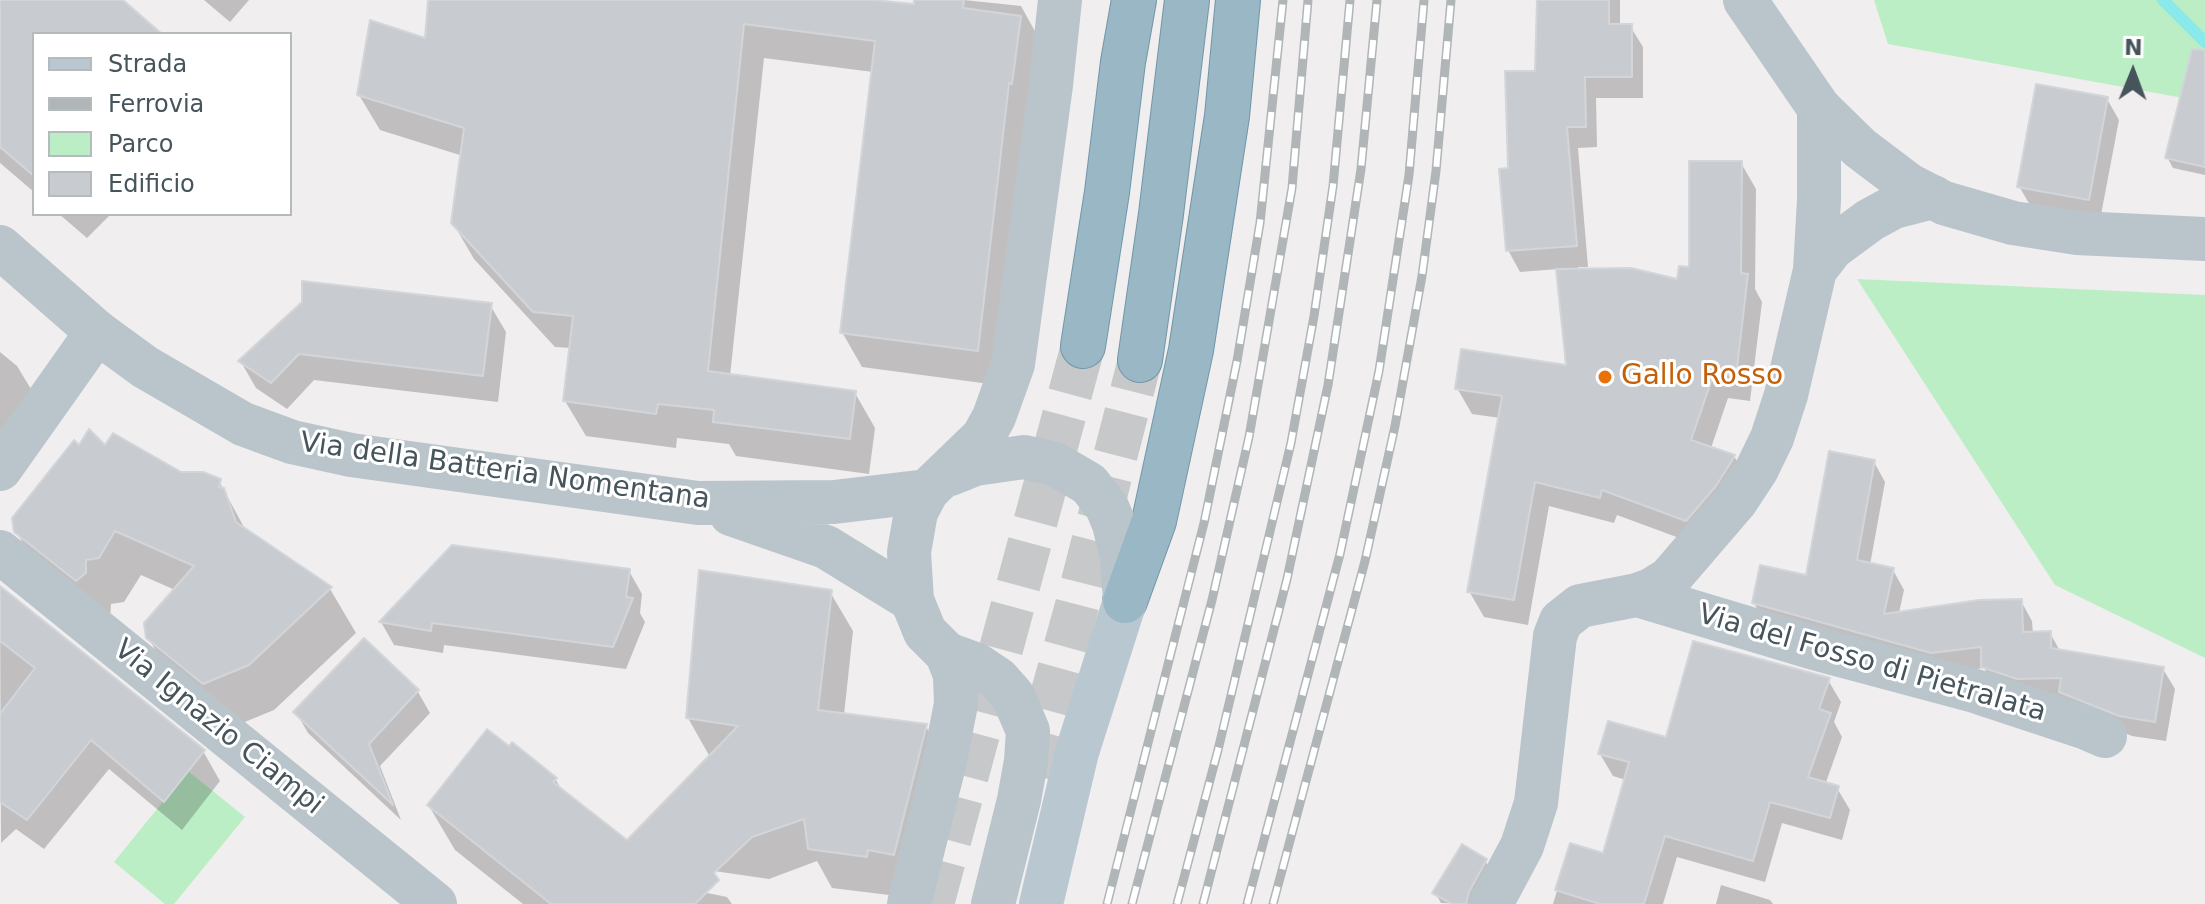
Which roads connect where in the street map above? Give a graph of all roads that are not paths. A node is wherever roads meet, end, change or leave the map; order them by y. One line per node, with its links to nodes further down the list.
1 (1060, 0): 17 (street)
2 (1110, 0): 8 (highway)
3 (1134, 0): 8 (highway)
4 (1187, 0): 15 (highway)
5 (1238, 0): 22 (highway)
6 (1745, 0): 7 (street)
7 (1819, 108): 9 (street); 12 (street)
8 (1107, 192): 14 (highway)
9 (1933, 197): 10 (street); 12 (street)
10 (2205, 239)
11 (0, 247): 13 (street, Via della Batteria Nomentana)
12 (1815, 270): 20 (street)
13 (97, 332): 16 (street); 18 (street, Via della Batteria Nomentana)
14 (1083, 346)
15 (1140, 360)
16 (0, 469)
17 (944, 474): 18 (street, Via della Batteria Nomentana); 21 (street); 22 (street, Via della Batteria Nomentana)
18 (698, 503): 21 (street)
19 (0, 552): 25 (street, Via Ignazio Ciampi)
20 (1637, 595): 24 (street, Via del Fosso di Pietralata); 29 (street)
21 (912, 600): 23 (street)
22 (1125, 601): 28 (main road)
23 (947, 654): 26 (street); 27 (street)
24 (2105, 736)
25 (435, 904)
26 (909, 904)
27 (993, 904)
28 (1041, 904)
29 (1491, 904)

